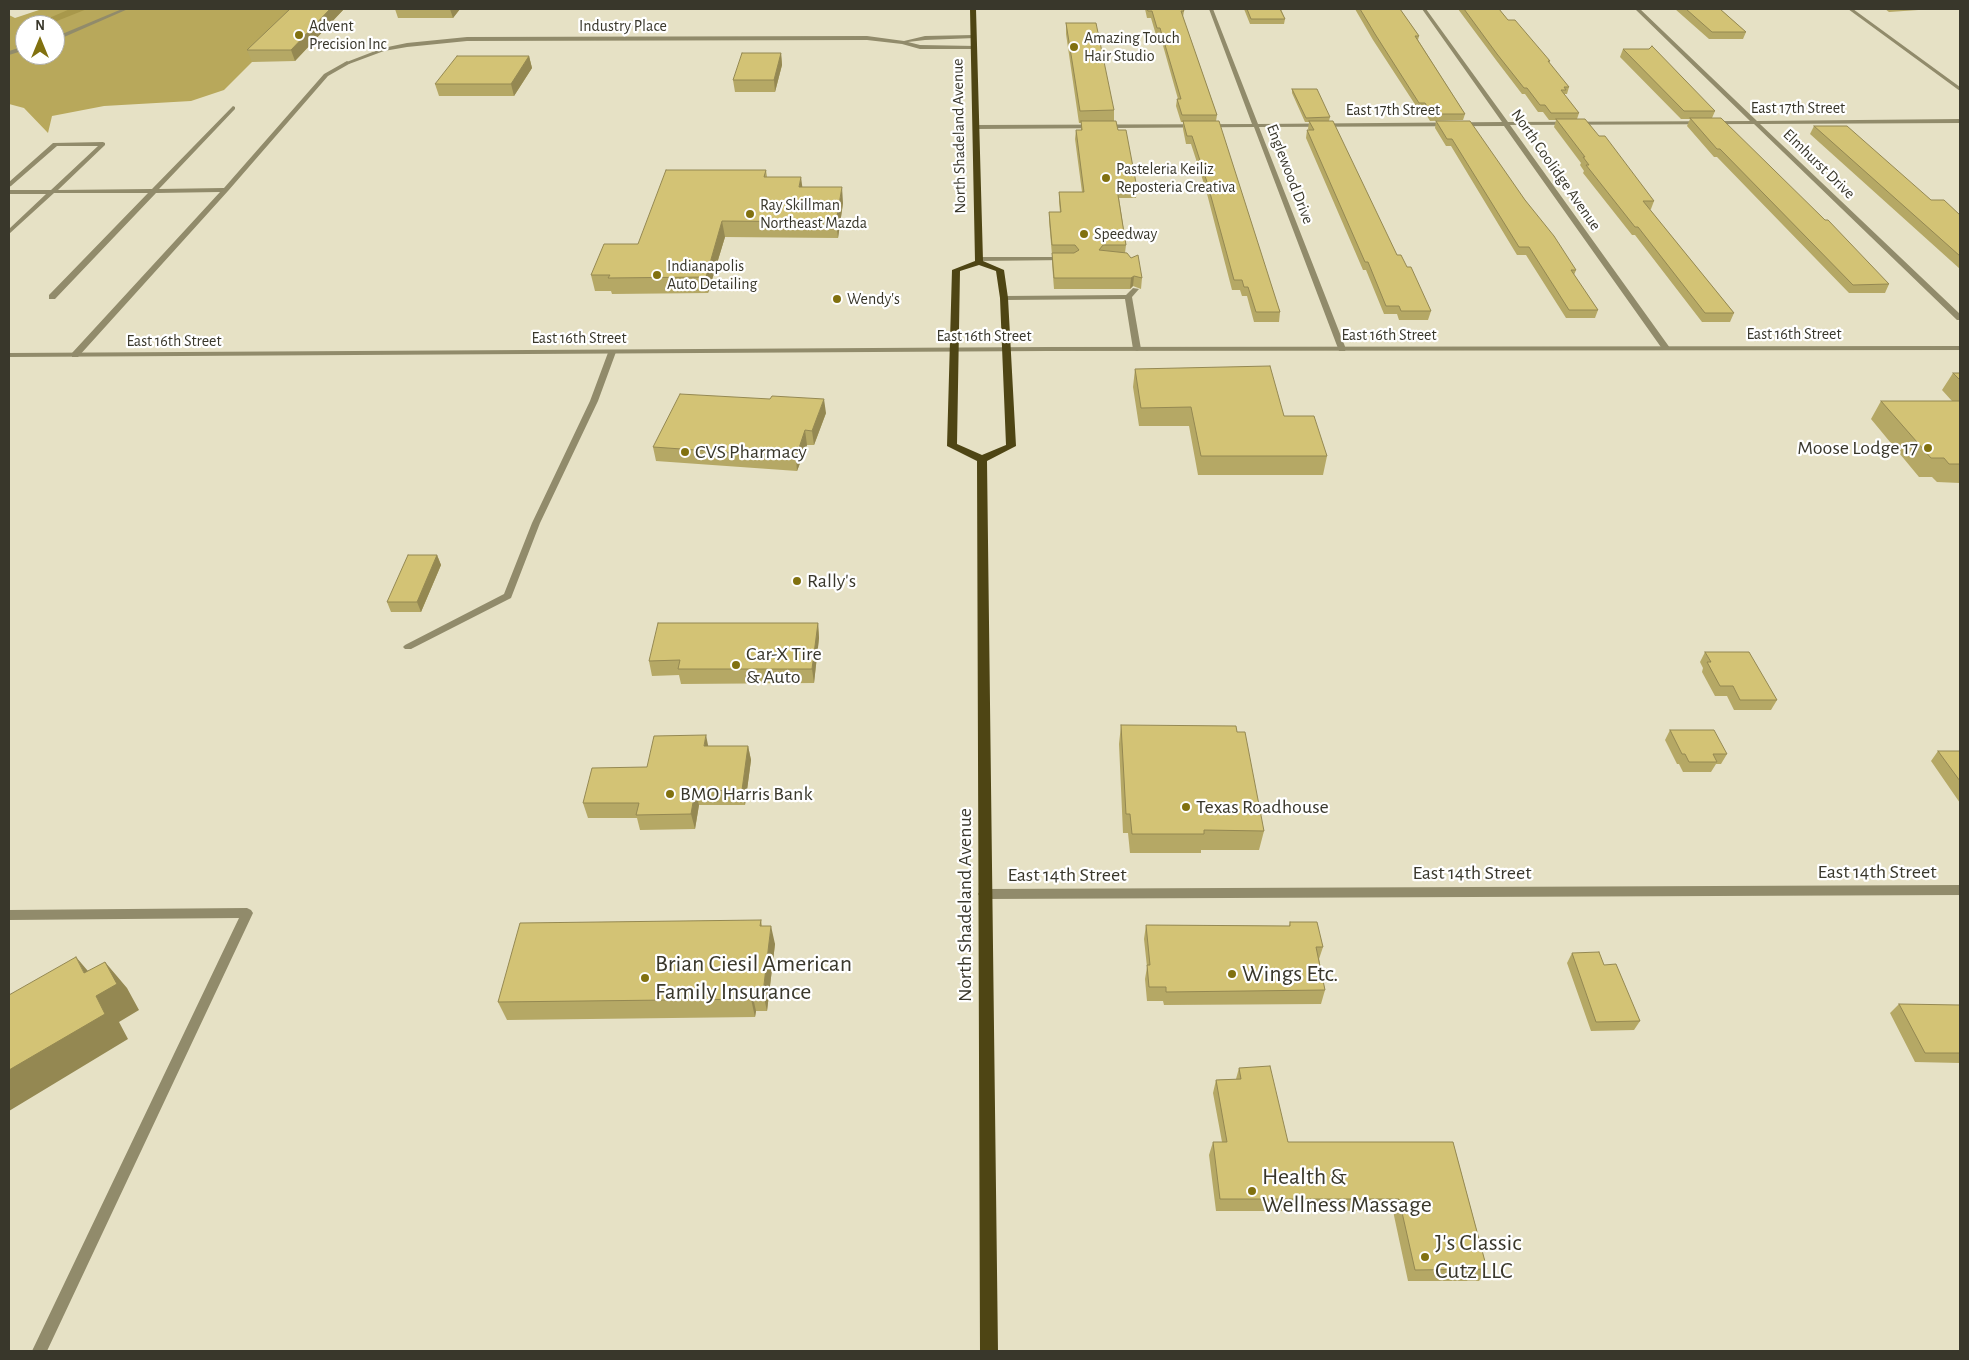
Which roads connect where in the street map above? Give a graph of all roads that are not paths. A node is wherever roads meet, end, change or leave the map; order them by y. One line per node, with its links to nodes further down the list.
1 (126, 9): 7 (street)
2 (973, 9): 8 (main road, North Shadeland Avenue)
3 (1211, 9): 15 (street, Englewood Drive)
4 (1424, 9): 16 (street, North Coolidge Avenue)
5 (1637, 9): 14 (street, Elmhurst Drive)
6 (1850, 9): 11 (street)
7 (65, 35)
8 (973, 37): 9 (street, Industry Place); 10 (main road, North Shadeland Avenue)
9 (902, 42): 10 (street, Industry Place); 19 (street, Industry Place)
10 (974, 47): 17 (main road, North Shadeland Avenue)
11 (1960, 90)
12 (232, 108): 21 (street)
13 (1960, 121): 14 (street, East 17th Street)
14 (1756, 122): 16 (street, East 17th Street); 30 (street, Elmhurst Drive)
15 (1256, 124): 16 (street, East 17th Street); 17 (street, East 17th Street); 35 (street, Englewood Drive)
16 (1506, 124): 31 (street, North Coolidge Avenue)
17 (976, 127): 25 (main road, North Shadeland Avenue)
18 (9, 185): 20 (street)
19 (226, 190): 21 (street); 39 (street, Industry Place)
20 (53, 191): 21 (street); 22 (street); 23 (street)
21 (152, 191): 27 (street)
22 (9, 192)
23 (9, 232)
24 (1074, 259): 25 (street)
25 (979, 261): 29 (main road); 36 (main road)
26 (1135, 289): 28 (street)
27 (52, 297)
28 (1128, 297): 29 (street); 34 (street)
29 (1004, 298): 33 (main road)
30 (1960, 318)
31 (1666, 348): 32 (street, East 16th Street); 35 (street, East 16th Street)
32 (1960, 348)
33 (1006, 349): 34 (street, East 16th Street); 36 (street, East 16th Street); 40 (main road)
34 (1136, 349): 35 (street, East 16th Street)
35 (1342, 349)
36 (954, 350): 37 (street, East 16th Street); 40 (main road)
37 (612, 352): 39 (street, East 16th Street); 41 (street)
38 (9, 355): 39 (street, East 16th Street)
39 (75, 355)
40 (982, 459): 43 (main road, North Shadeland Avenue)
41 (408, 646)
42 (1960, 890): 43 (street, East 14th Street)
43 (984, 894): 46 (main road, North Shadeland Avenue)
44 (9, 915): 45 (street)
45 (39, 1351)
46 (989, 1351)

